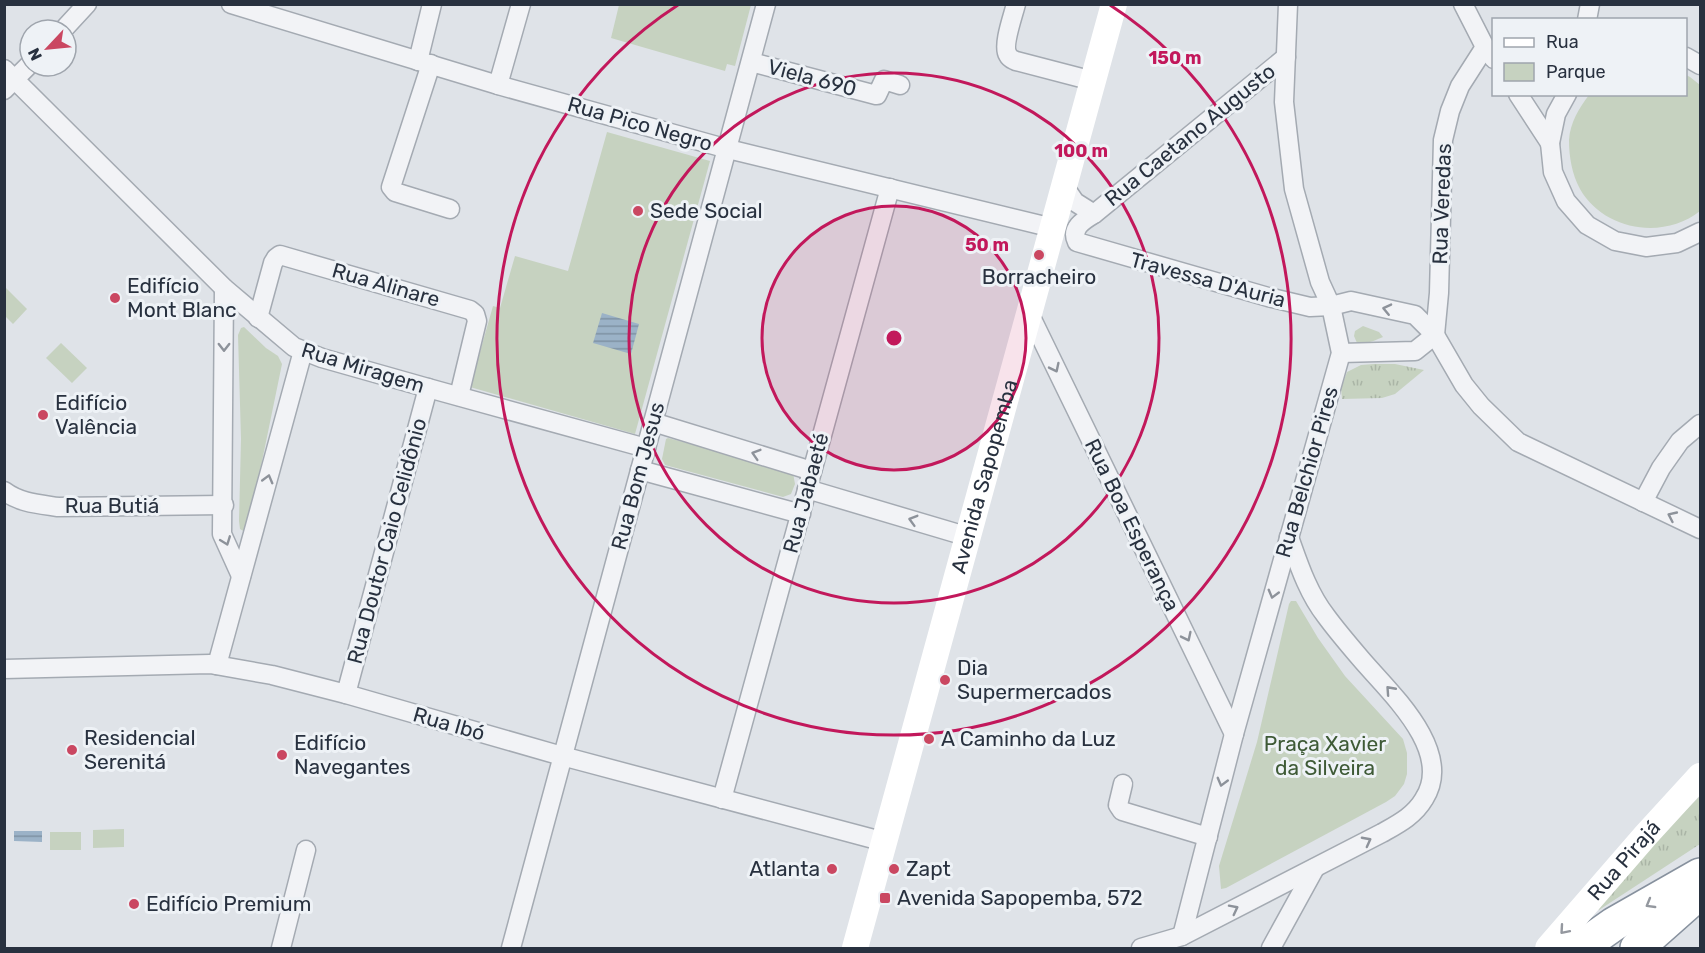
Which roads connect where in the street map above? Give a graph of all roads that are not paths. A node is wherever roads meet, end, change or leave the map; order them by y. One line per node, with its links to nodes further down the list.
1 (87, 4): 10 (street)
2 (231, 4): 15 (street, Rua Pico Negro)
3 (432, 4): 15 (street)
4 (521, 4): 19 (street)
5 (766, 4): 14 (street, Rua Bom Jesus)
6 (1016, 4): 18 (street)
7 (1114, 4): 18 (main road, Avenida Sapopemba)
8 (1288, 4): 12 (street, Rua Belchior Pires)
9 (1463, 4): 11 (street)
10 (74, 18)
11 (1489, 53): 36 (street, Rua Veredas)
12 (1286, 57): 28 (street, Rua Caetano Augusto); 33 (street, Rua Belchior Pires)
13 (1687, 58): 16 (street)
14 (751, 62): 20 (street, Viela 690); 24 (street, Rua Bom Jesus)
15 (424, 63): 19 (street, Rua Pico Negro); 27 (street)
16 (1701, 65)
17 (8, 79): 32 (street, Rua Miragem)
18 (1093, 81): 25 (main road, Avenida Sapopemba)
19 (498, 85): 24 (street, Rua Pico Negro)
20 (900, 85)
21 (1519, 96): 23 (street)
22 (1566, 96): 23 (street)
23 (1550, 143): 30 (street)
24 (728, 148): 26 (street, Rua Pico Negro); 41 (street, Rua Bom Jesus)
25 (1064, 186): 28 (street, Rua Caetano Augusto); 29 (main road, Avenida Sapopemba)
26 (890, 188): 29 (street, Rua Pico Negro); 45 (street, Rua Jabaeté)
27 (450, 209)
28 (1094, 213): 31 (street, Rua Caetano Augusto)
29 (1053, 228): 34 (main road, Avenida Sapopemba)
30 (1701, 232)
31 (1086, 246): 33 (street, Travessa D'Auria)
32 (224, 288): 35 (street, Rua Miragem); 49 (street, one-way to 49)
33 (1331, 306): 36 (street, Travessa D'Auria, one-way to 33); 38 (street, Rua Belchior Pires)
34 (1030, 315): 52 (main road, Avenida Sapopemba); 58 (street, Rua Boa Esperança, one-way to 58)
35 (258, 318): 37 (street, Rua Miragem); 40 (street, Rua Alinare)
36 (1435, 335): 38 (street); 48 (street, Travessa D'Auria)
37 (303, 351): 39 (street, Rua Miragem); 54 (street, one-way to 37)
38 (1341, 353): 53 (street, Rua Belchior Pires)
39 (428, 388): 40 (street, Rua Miragem); 57 (street, Rua Doutor Caio Celidônio)
40 (459, 396): 43 (street, Rua Miragem)
41 (653, 423): 43 (street, Rua Bom Jesus); 45 (street, one-way to 41)
42 (1701, 424): 48 (street)
43 (646, 448): 44 (street, Rua Bom Jesus)
44 (640, 470): 50 (street); 59 (street, Rua Bom Jesus)
45 (812, 471): 46 (street, Rua Jabaeté)
46 (807, 489): 50 (street, Rua Jabaeté); 52 (street, one-way to 46)
47 (4, 491): 49 (street, Rua Butiá)
48 (1643, 502): 51 (street, Travessa D'Auria, one-way to 48)
49 (224, 506): 54 (street, one-way to 54)
50 (801, 514): 62 (street, Rua Jabaeté)
51 (1701, 530)
52 (969, 537): 64 (main road, Avenida Sapopemba)
53 (1289, 537): 58 (street, Rua Belchior Pires, one-way to 58); 66 (street, one-way to 53)
54 (241, 576): 55 (street)
55 (216, 665): 56 (street, Rua Ibó); 57 (street, Rua Ibó)
56 (4, 669)
57 (346, 694): 59 (street, Rua Ibó)
58 (1234, 734): 63 (street, Rua Belchior Pires, one-way to 63)
59 (562, 756): 62 (street, Rua Ibó); 71 (street, Rua Bom Jesus)
60 (1701, 776): 75 (main road, Rua Pirajá, one-way to 75)
61 (1123, 784): 63 (street)
62 (722, 799): 64 (street, Rua Ibó)
63 (1208, 837): 69 (street, Rua Belchior Pires)
64 (885, 842): 72 (main road, Avenida Sapopemba)
65 (306, 850): 70 (street)
66 (1315, 868): 69 (street, one-way to 66); 74 (street)
67 (1701, 875): 76 (highway, one-way to 76)
68 (1701, 892): 77 (highway)
69 (1182, 936): 73 (street)
70 (281, 948)
71 (511, 948)
72 (855, 948)
73 (1141, 948)
74 (1271, 948)
75 (1548, 948)
76 (1580, 948)
77 (1637, 948)

